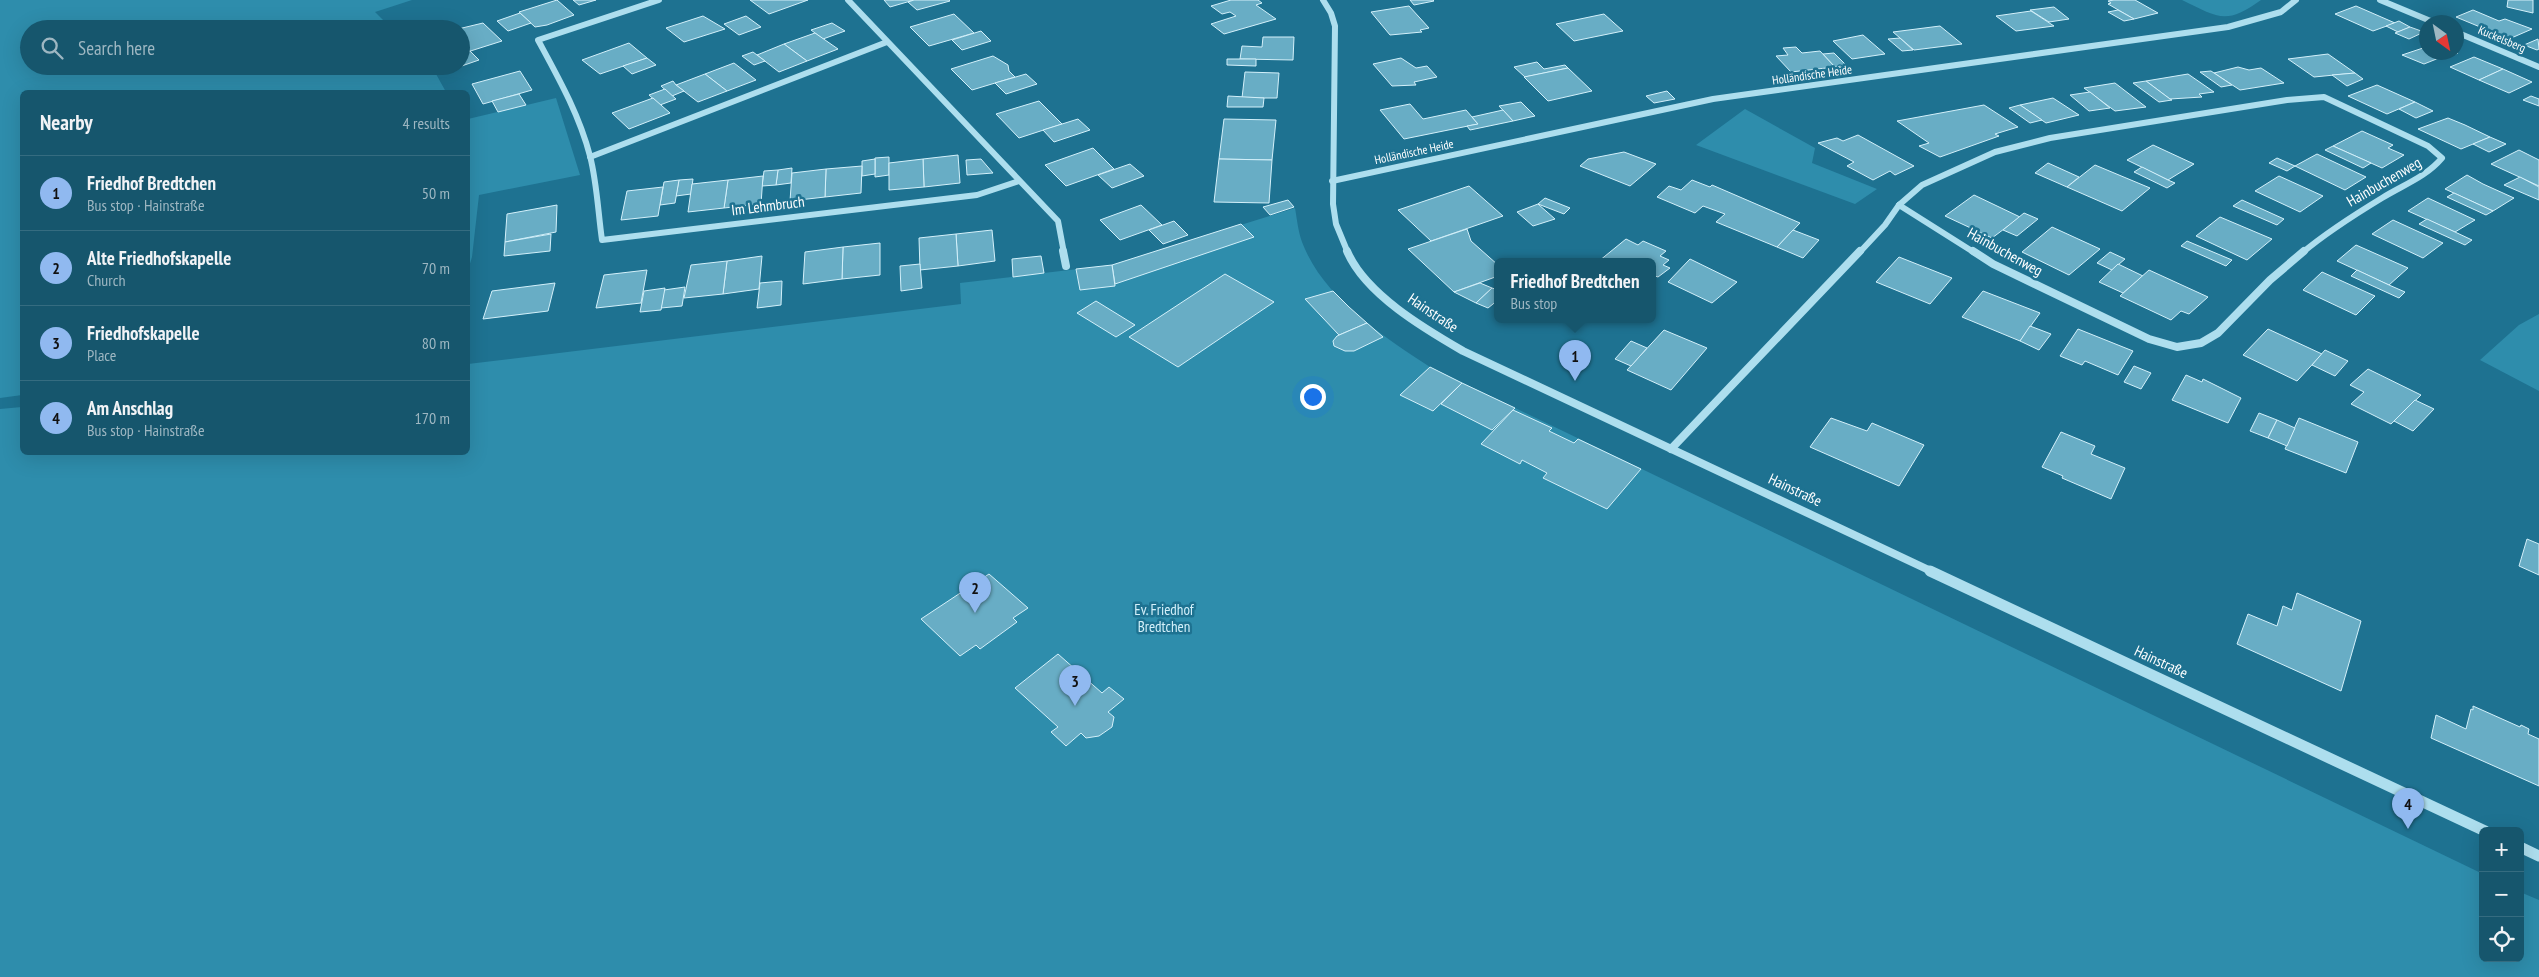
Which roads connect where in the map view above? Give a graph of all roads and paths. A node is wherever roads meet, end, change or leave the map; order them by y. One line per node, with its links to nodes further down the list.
1 (659, 0): 10 (street, Im Lehmbruch)
2 (848, 0): 8 (street)
3 (1323, 0): 12 (street, Hainstraße)
4 (2380, 0): 6 (street)
5 (2295, 1): 12 (street, Holländische Heide)
6 (2419, 16)
7 (2464, 35): 9 (street, Kuckelsberg)
8 (887, 42): 10 (street); 11 (street)
9 (2539, 67)
10 (590, 157): 11 (street, Im Lehmbruch)
11 (1019, 181): 14 (street)
12 (1332, 182): 15 (street, Hainstraße)
13 (1899, 205): 13 (street, Hainbuchenweg); 15 (street, Hainbuchenweg)
14 (1066, 266)
15 (1671, 449): 16 (street, Hainstraße)
16 (2479, 828)
17 (2524, 849): 18 (street)
18 (2539, 856)

